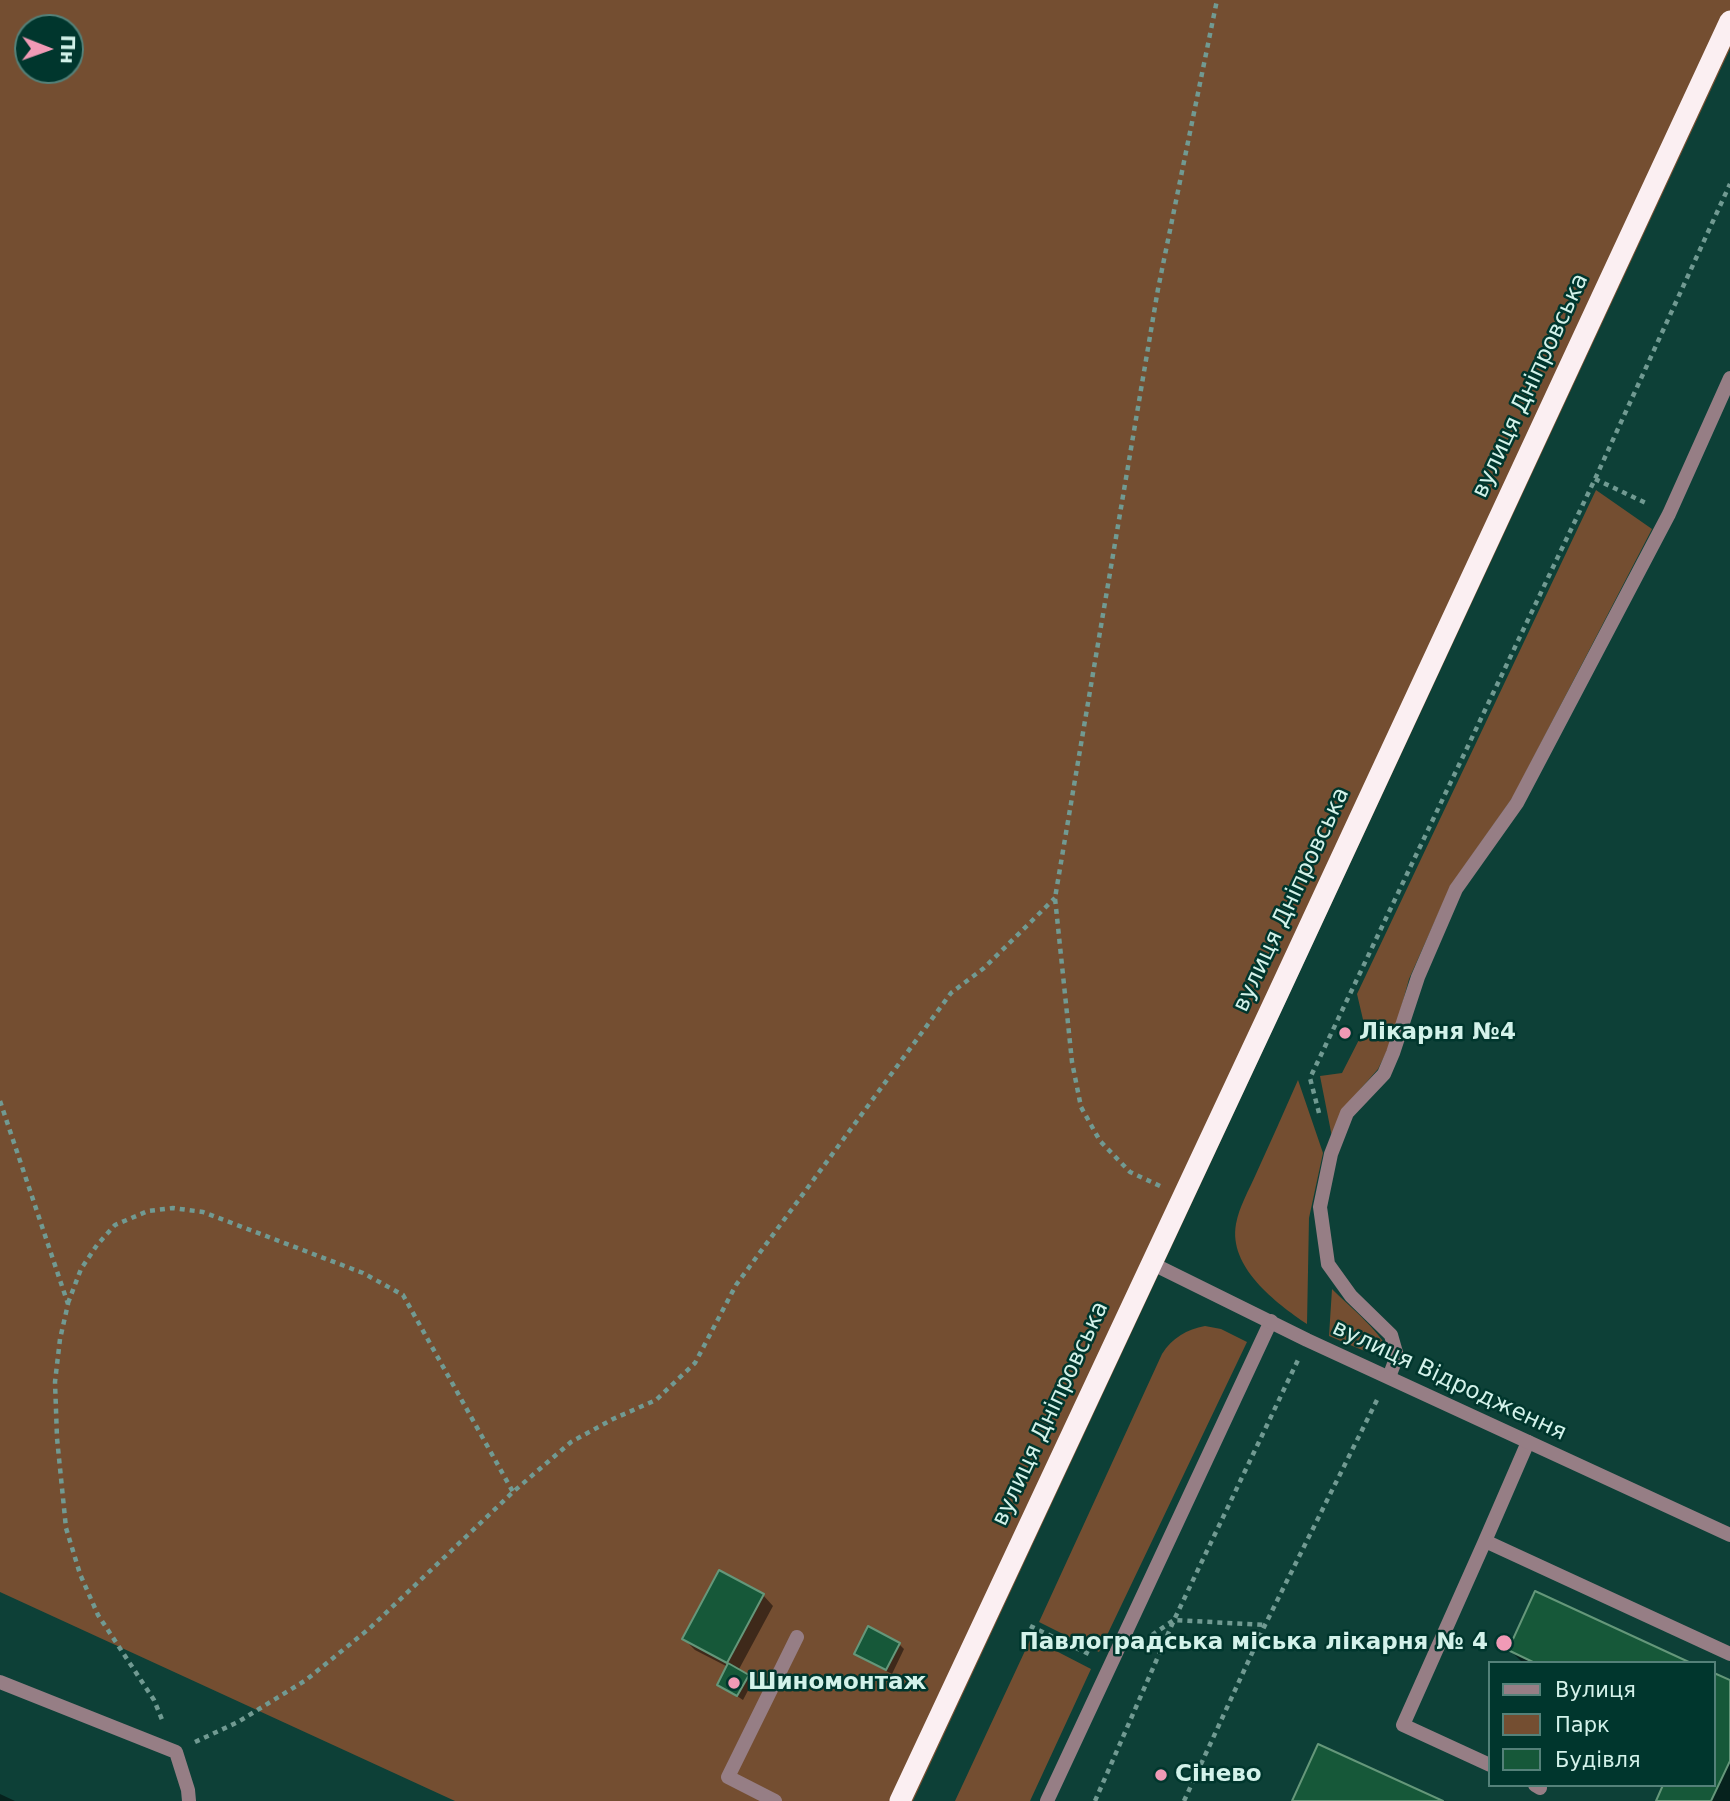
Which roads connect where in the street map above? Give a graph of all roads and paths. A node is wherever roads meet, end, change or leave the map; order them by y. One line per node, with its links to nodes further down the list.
1 (1217, 0): 7 (path)
2 (1730, 21): 10 (highway, вулиця Дніпровська)
3 (1730, 184): 5 (path)
4 (1730, 378): 6 (street)
5 (1595, 479): 6 (path); 8 (path)
6 (1669, 513): 15 (street)
7 (1055, 898): 10 (path); 17 (path)
8 (1310, 1078)
9 (0, 1101): 12 (path)
10 (1183, 1197): 11 (highway, вулиця Дніпровська)
11 (1151, 1263): 13 (street, вулиця Відродження); 27 (highway, вулиця Дніпровська)
12 (68, 1304): 17 (path); 23 (path)
13 (1270, 1321): 14 (street, вулиця Відродження); 28 (street)
14 (1307, 1340): 15 (street, вулиця Відродження); 29 (path)
15 (1389, 1377): 16 (street, вулиця Відродження); 30 (path)
16 (1528, 1442): 18 (street, вулиця Відродження); 19 (street)
17 (513, 1492): 23 (path)
18 (1730, 1535)
19 (1485, 1541): 21 (street); 24 (street)
20 (797, 1637): 26 (street)
21 (1730, 1654)
22 (0, 1682): 23 (street)
23 (176, 1752): 25 (street)
24 (1488, 1764)
25 (189, 1801)
26 (775, 1801)
27 (900, 1801)
28 (1047, 1801)
29 (1095, 1801)
30 (1184, 1801)

